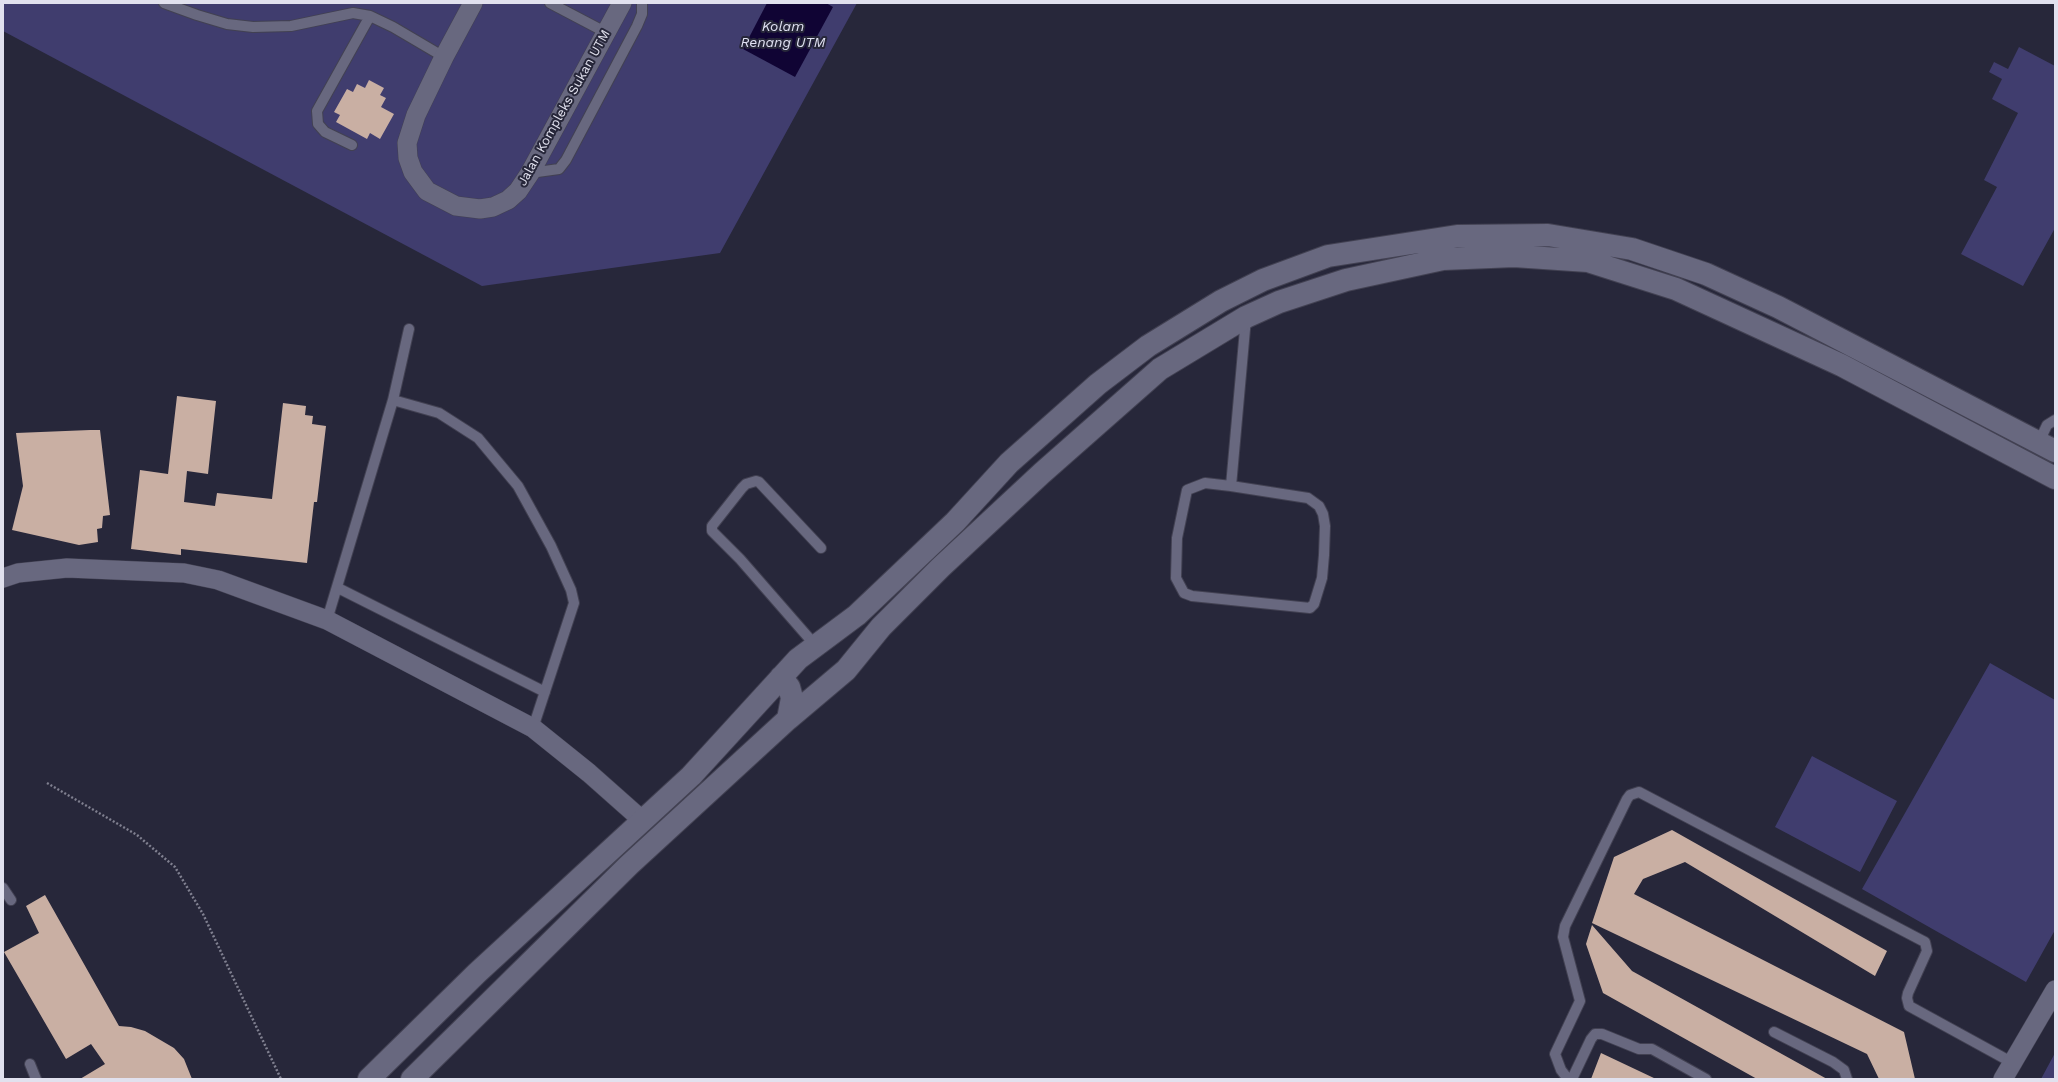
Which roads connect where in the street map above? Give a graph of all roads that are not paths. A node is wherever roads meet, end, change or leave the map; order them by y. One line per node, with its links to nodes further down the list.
1 (164, 3): 6 (lane)
2 (473, 3): 8 (street, Jalan Kompleks Sukan UTM)
3 (550, 3): 7 (lane)
4 (622, 3): 7 (street, Jalan Kompleks Sukan UTM)
5 (642, 3): 10 (lane)
6 (370, 16): 8 (lane); 9 (lane)
7 (607, 33): 10 (street, Jalan Kompleks Sukan UTM)
8 (444, 57): 10 (street, Jalan Kompleks Sukan UTM)
9 (352, 145)
10 (530, 174)
11 (1246, 317): 16 (street); 17 (lane); 25 (street)
12 (408, 329): 13 (lane)
13 (394, 400): 20 (lane); 24 (lane)
14 (2055, 420): 15 (lane)
15 (2047, 447): 22 (street)
16 (2055, 478)
17 (1231, 486): 17 (lane)
18 (821, 548): 22 (lane)
19 (3, 578): 21 (street)
20 (338, 588): 21 (lane); 24 (lane)
21 (327, 620): 26 (street)
22 (815, 645): 23 (street)
23 (781, 677): 25 (street); 27 (street)
24 (545, 692): 26 (lane)
25 (788, 719): 36 (street)
26 (533, 728): 27 (street)
27 (642, 820): 35 (street)
28 (3, 888): 29 (lane)
29 (11, 900)
30 (2055, 990): 33 (street)
31 (1774, 1032): 40 (lane)
32 (30, 1064): 34 (lane)
33 (2008, 1071): 37 (lane)
34 (36, 1079)
35 (369, 1079)
36 (412, 1079)
37 (1568, 1079)
38 (1572, 1079): 39 (lane)
39 (1706, 1079)
40 (1847, 1079)

